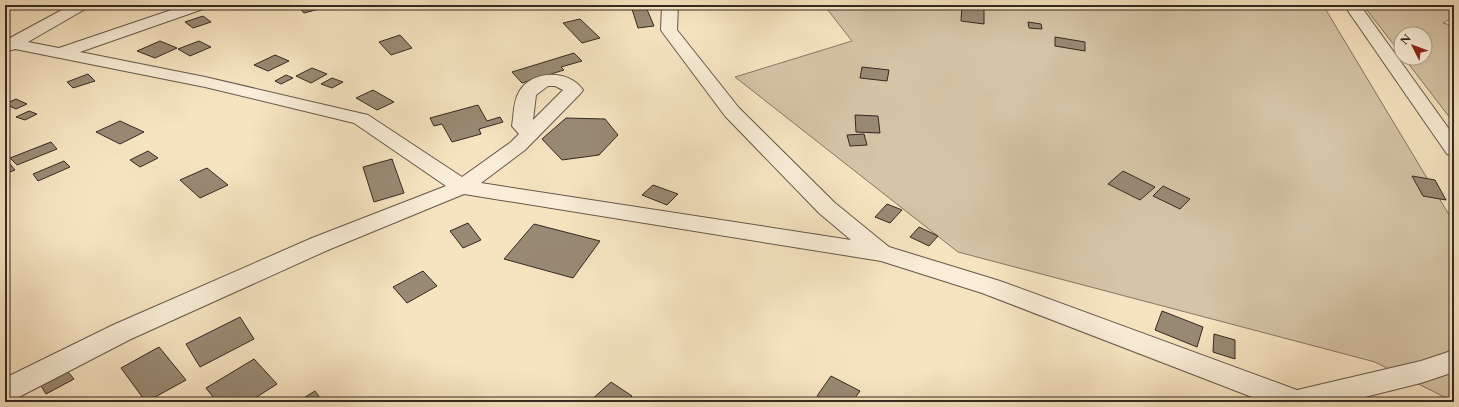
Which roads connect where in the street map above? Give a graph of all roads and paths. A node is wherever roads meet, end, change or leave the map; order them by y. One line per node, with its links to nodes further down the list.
1 (82, 5): 5 (street)
2 (201, 5): 6 (street)
3 (670, 5): 10 (street)
4 (1352, 5): 8 (street)
5 (7, 44): 6 (street)
6 (58, 53): 9 (street)
7 (530, 134): 9 (street)
8 (1454, 150)
9 (462, 187): 10 (street); 12 (street)
10 (882, 253): 11 (street)
11 (1454, 361)
12 (5, 391)

